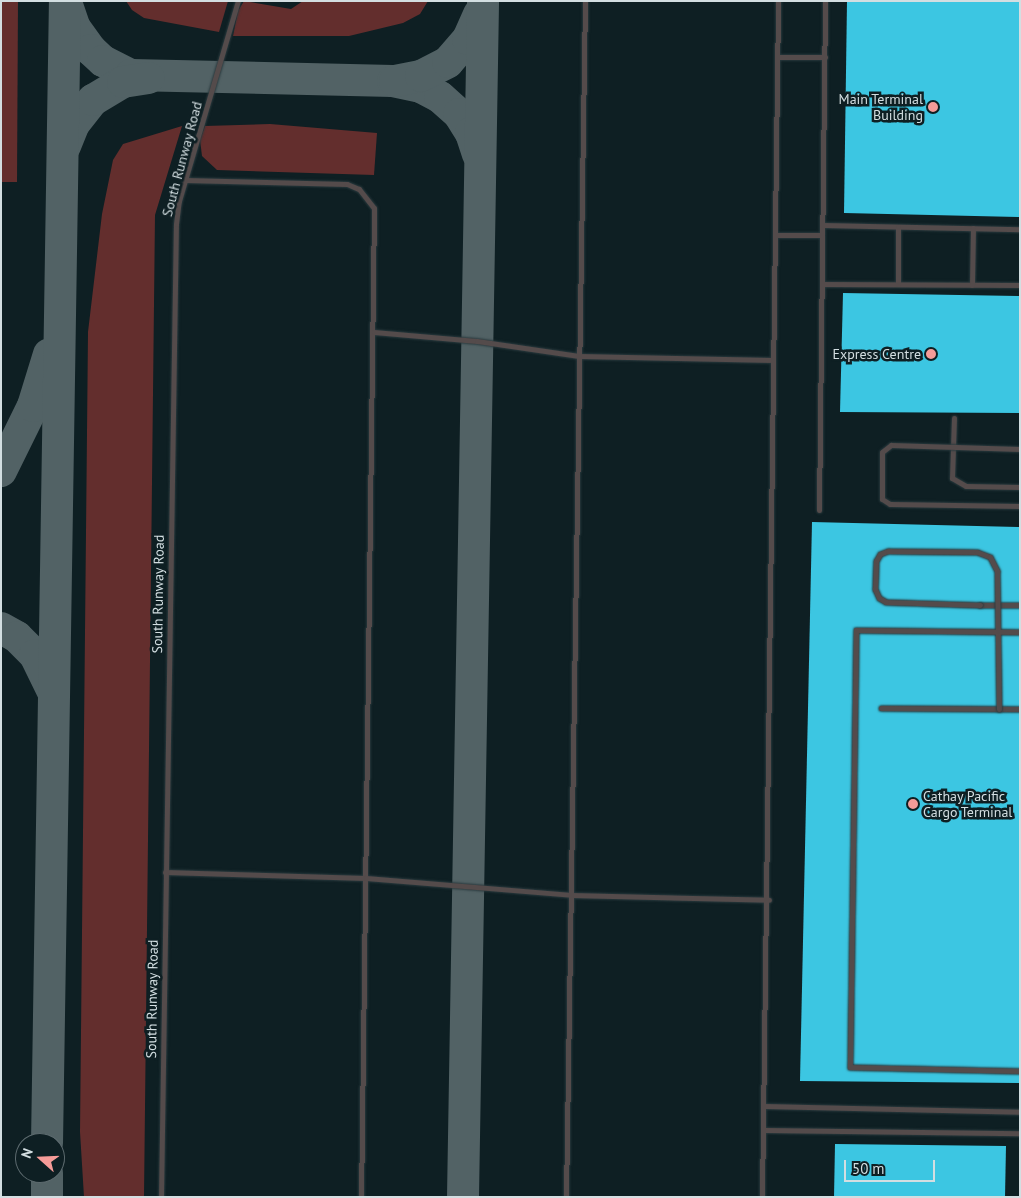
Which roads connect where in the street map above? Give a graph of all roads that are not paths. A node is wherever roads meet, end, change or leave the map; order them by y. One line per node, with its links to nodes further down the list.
1 (238, 1): 7 (lane, South Runway Road)
2 (584, 1): 19 (lane)
3 (778, 1): 5 (lane)
4 (825, 1): 6 (lane)
5 (778, 57): 6 (lane); 12 (lane)
6 (824, 57): 8 (lane)
7 (186, 180): 18 (lane); 31 (lane, South Runway Road)
8 (823, 225): 9 (lane); 13 (lane)
9 (898, 227): 10 (lane); 15 (lane)
10 (973, 228): 11 (lane); 16 (lane)
11 (1020, 229)
12 (775, 235): 13 (lane); 20 (lane)
13 (822, 235): 14 (lane)
14 (822, 284): 15 (lane); 25 (lane)
15 (898, 284): 16 (lane)
16 (972, 284): 17 (lane)
17 (1020, 285)
18 (374, 332): 19 (lane); 32 (lane)
19 (579, 356): 20 (lane); 33 (lane)
20 (773, 360): 34 (lane)
21 (954, 418): 23 (lane)
22 (1020, 448): 24 (lane, bridge)
23 (1020, 486)
24 (1020, 506)
25 (819, 510)
26 (1020, 605): 29 (lane, bridge)
27 (1020, 632): 35 (lane, bridge)
28 (880, 708): 29 (lane)
29 (999, 709): 30 (lane)
30 (1020, 709)
31 (165, 872): 32 (lane); 40 (lane, South Runway Road)
32 (366, 878): 33 (lane); 41 (lane)
33 (570, 895): 34 (lane); 42 (lane)
34 (768, 900): 36 (lane)
35 (1020, 1071)
36 (764, 1106): 37 (lane); 38 (lane)
37 (1020, 1112)
38 (764, 1130): 39 (lane); 43 (lane)
39 (1020, 1133)
40 (161, 1197)
41 (361, 1197)
42 (566, 1197)
43 (762, 1197)

